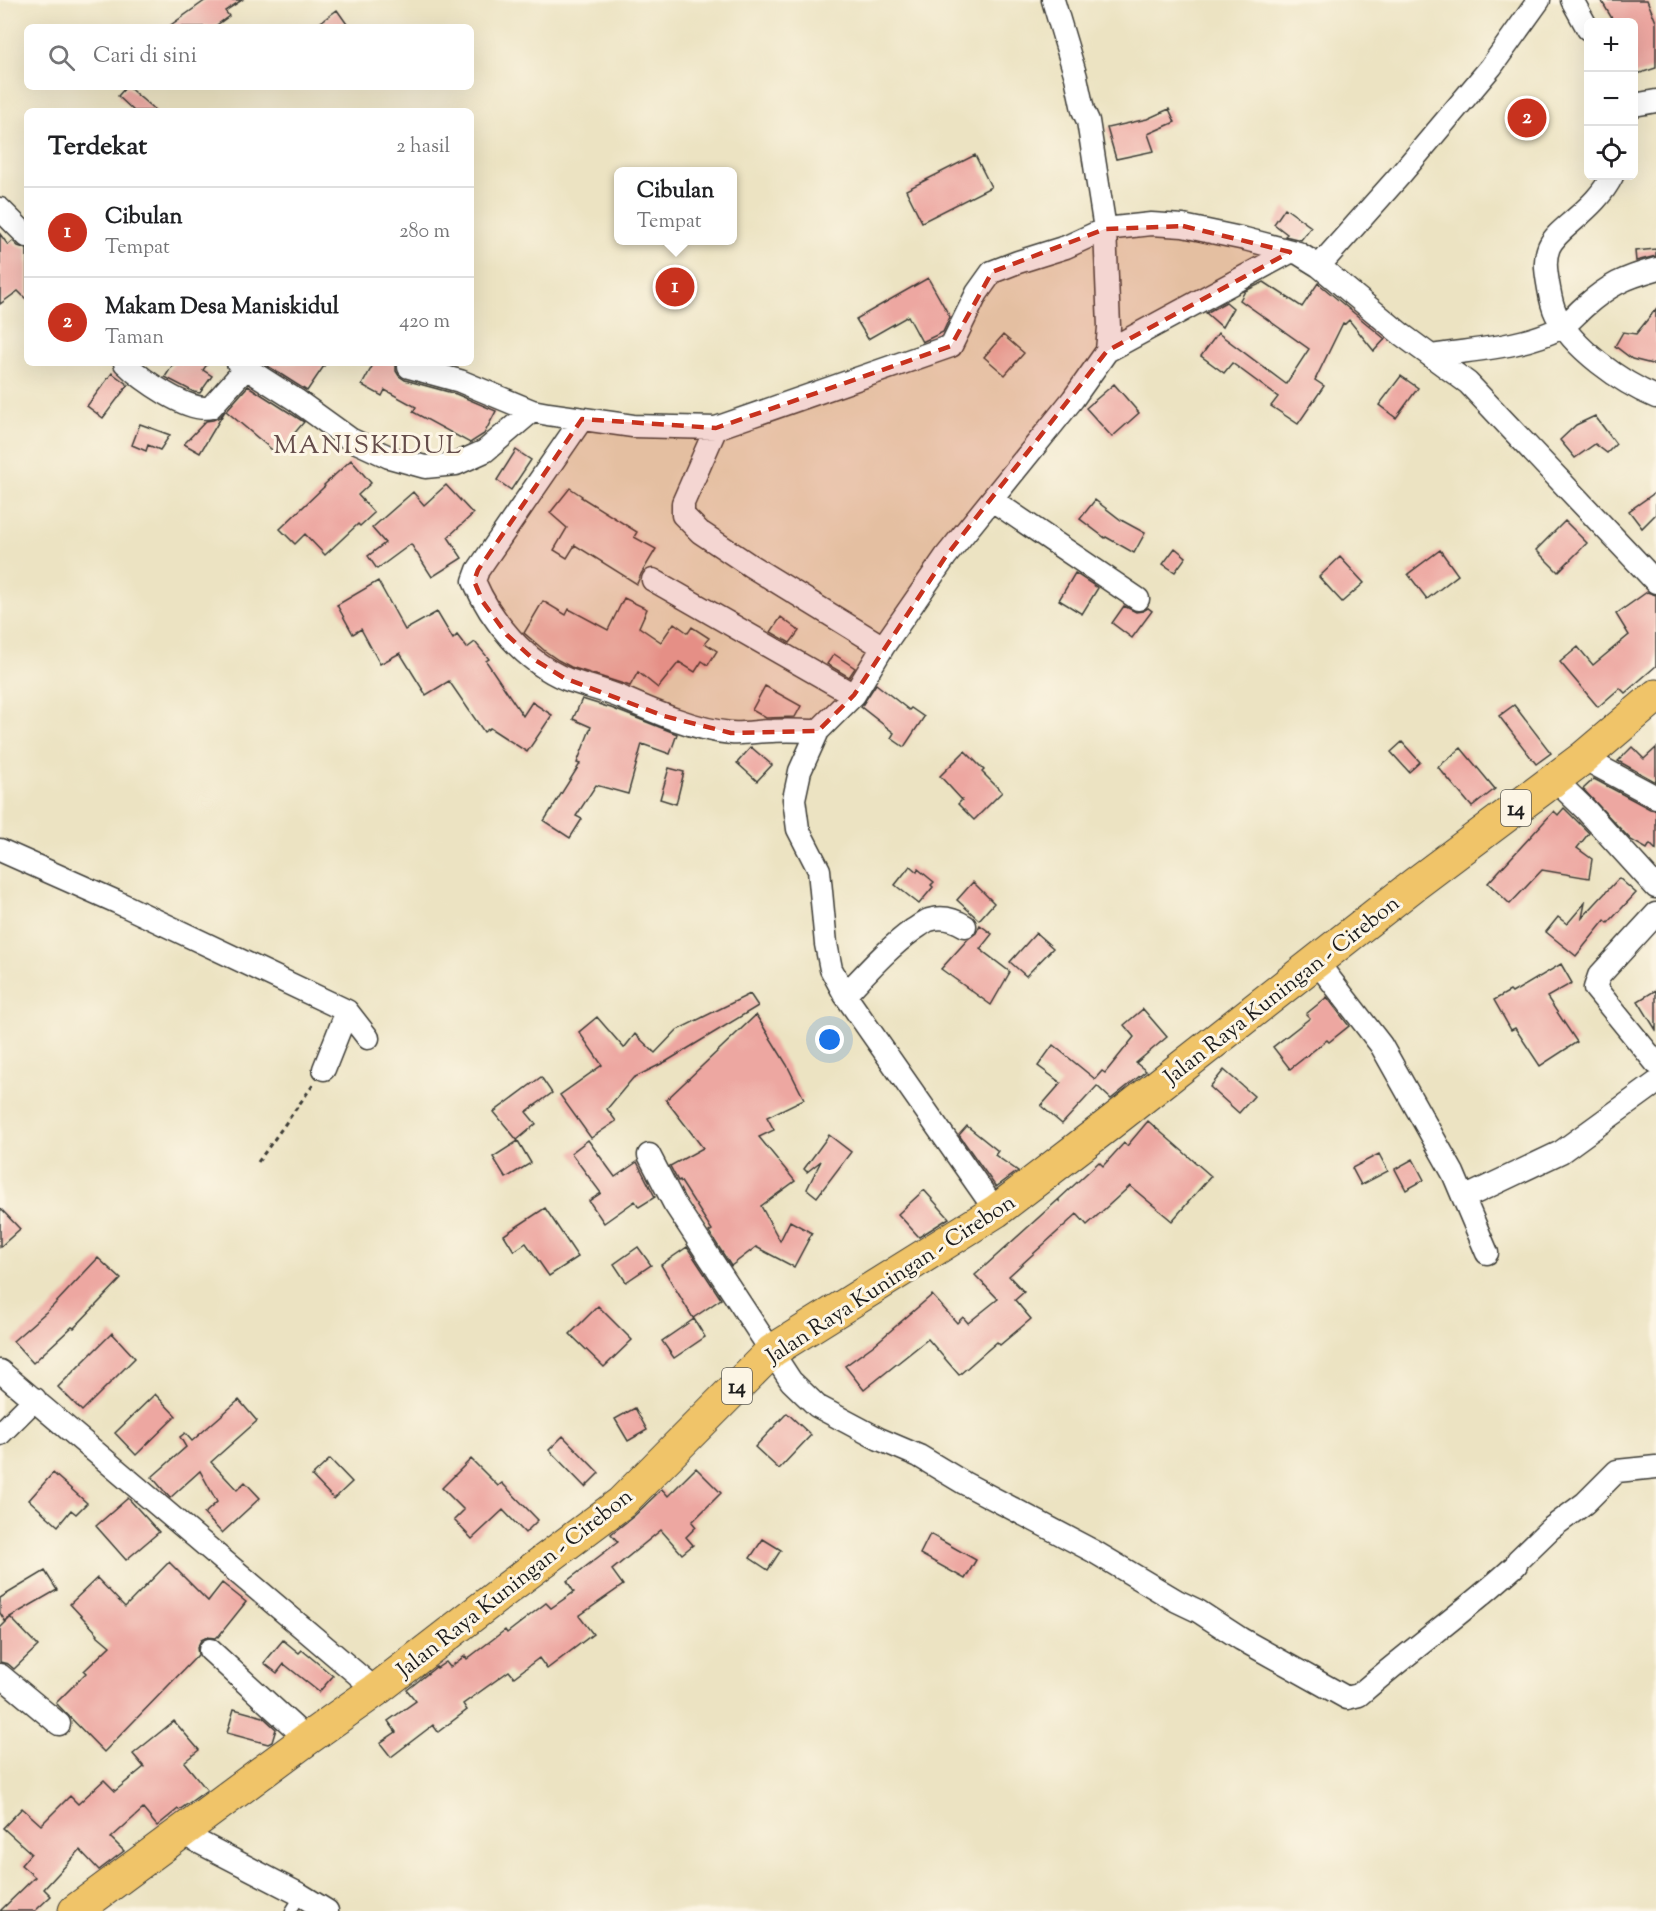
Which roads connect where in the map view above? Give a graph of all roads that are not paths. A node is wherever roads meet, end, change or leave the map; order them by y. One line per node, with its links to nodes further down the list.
1 (1053, 0): 9 (street)
2 (1539, 0): 12 (street)
3 (1572, 0): 4 (street)
4 (1584, 21)
5 (1656, 101): 6 (street)
6 (1638, 104)
7 (1610, 180): 14 (street)
8 (0, 209): 10 (street)
9 (1106, 229): 11 (street); 15 (street); 24 (street)
10 (24, 233)
11 (1290, 252): 12 (street); 15 (street)
12 (1319, 266): 16 (street)
13 (1656, 269): 14 (street)
14 (1563, 327): 16 (street); 21 (street)
15 (1107, 351): 25 (street)
16 (1431, 356): 27 (street)
17 (128, 366): 18 (street)
18 (241, 366)
19 (244, 366): 22 (street)
20 (409, 367): 22 (street)
21 (1656, 398)
22 (532, 411): 23 (street)
23 (582, 419): 24 (street); 32 (street)
24 (716, 428): 29 (street)
25 (992, 500): 28 (street); 29 (street)
26 (653, 580): 30 (street)
27 (1656, 582)
28 (1137, 599)
29 (883, 647): 30 (street)
30 (854, 695): 32 (street)
31 (1656, 696): 33 (highway, Jalan Raya Kuningan - Cirebon / 14)
32 (818, 731): 41 (street)
33 (1596, 747): 34 (highway, Jalan Raya Kuningan - Cirebon / 14); 35 (street)
34 (1554, 779): 37 (street); 40 (highway, Jalan Raya Kuningan - Cirebon / 14)
35 (1656, 797)
36 (0, 850): 42 (street)
37 (1656, 887)
38 (1656, 914): 44 (street)
39 (965, 926): 41 (street)
40 (1316, 961): 48 (street); 49 (highway, Jalan Raya Kuningan - Cirebon / 14)
41 (845, 995): 49 (street)
42 (347, 1011): 43 (street); 45 (street)
43 (368, 1038)
44 (1656, 1063)
45 (324, 1069)
46 (1656, 1083): 48 (street)
47 (649, 1155): 51 (street)
48 (1464, 1198): 50 (street)
49 (996, 1211): 51 (highway, Jalan Raya Kuningan - Cirebon / 14)
50 (1487, 1253)
51 (772, 1351): 55 (street); 58 (highway, Jalan Raya Kuningan - Cirebon / 14)
52 (0, 1371): 53 (street)
53 (35, 1399): 54 (street); 58 (street)
54 (0, 1434)
55 (1656, 1467)
56 (210, 1650): 60 (street)
57 (0, 1675): 59 (street)
58 (376, 1690): 60 (highway, Jalan Raya Kuningan - Cirebon / 14)
59 (59, 1724)
60 (307, 1739): 61 (highway, Jalan Raya Kuningan - Cirebon / 14)
61 (181, 1833): 62 (street); 63 (highway, Jalan Raya Kuningan - Cirebon / 14)
62 (296, 1903): 64 (street)
63 (75, 1911)
64 (327, 1911)

